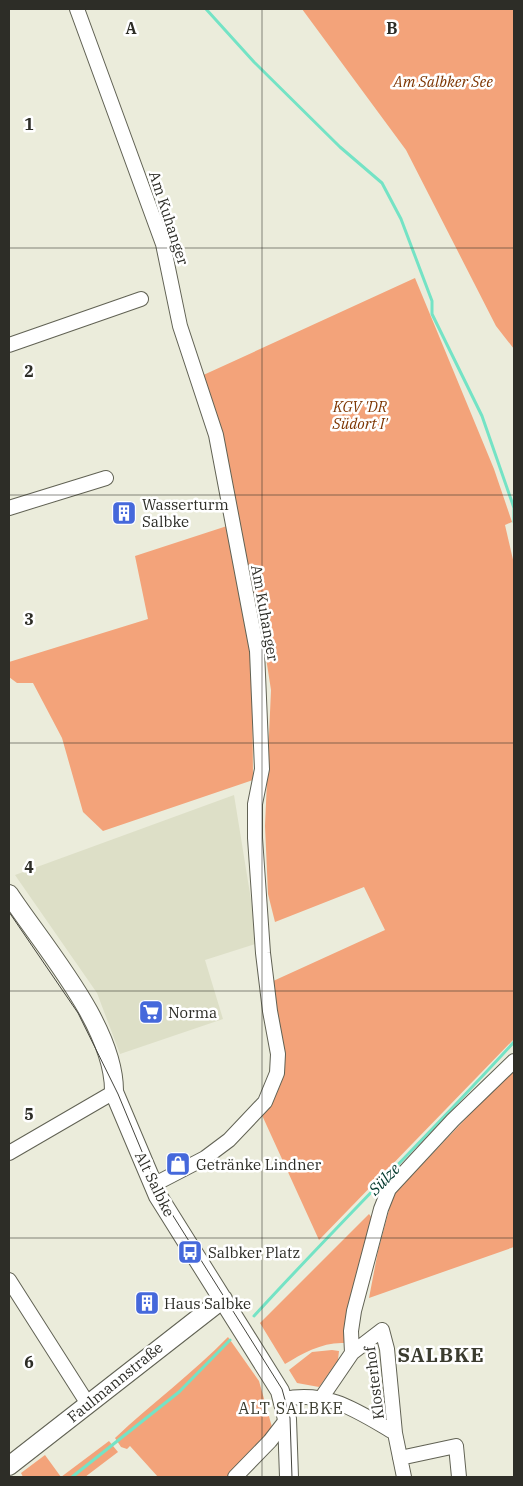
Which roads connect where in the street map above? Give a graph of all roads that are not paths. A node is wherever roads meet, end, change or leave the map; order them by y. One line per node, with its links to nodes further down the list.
1 (77, 9): 10 (street, Am Kuhanger)
2 (140, 299): 3 (street)
3 (9, 345)
4 (106, 478): 5 (street)
5 (9, 508)
6 (9, 894): 8 (main road, Alt Salbke)
7 (514, 1060): 13 (street)
8 (114, 1092): 9 (street); 10 (main road, Alt Salbke)
9 (9, 1153)
10 (153, 1185): 12 (main road, Alt Salbke)
11 (9, 1280): 16 (street)
12 (223, 1299): 15 (main road, Alt Salbke); 16 (main road, Faulmannstraße)
13 (352, 1353): 14 (street, Klosterhof); 18 (street, Klosterhof)
14 (322, 1397): 15 (street); 18 (street)
15 (283, 1399): 17 (main road, Alt Salbke)
16 (88, 1404): 20 (main road, Faulmannstraße)
17 (287, 1419): 21 (street); 22 (main road, Alt Salbke)
18 (396, 1432): 19 (street)
19 (400, 1458): 23 (street); 24 (street)
20 (9, 1466)
21 (235, 1477)
22 (289, 1477)
23 (404, 1477)
24 (459, 1477)

